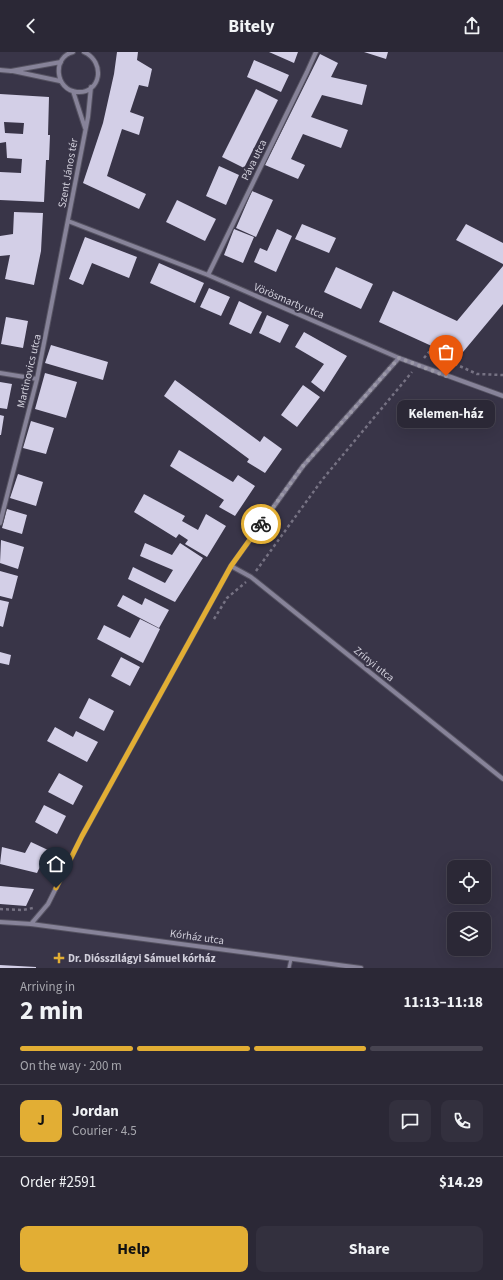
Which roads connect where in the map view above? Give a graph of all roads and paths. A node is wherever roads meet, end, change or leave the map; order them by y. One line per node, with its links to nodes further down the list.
1 (73, 52): 5 (street)
2 (84, 52): 4 (street)
3 (316, 52): 13 (street, Páva utca)
4 (93, 54): 9 (street, Szent János tér)
5 (61, 62): 7 (street); 8 (street)
6 (0, 70): 7 (street)
7 (11, 71): 8 (street)
8 (60, 81): 10 (street)
9 (91, 87): 10 (street); 11 (street, Szent János tér)
10 (73, 91): 11 (street)
11 (85, 128): 12 (street, Szent János tér)
12 (68, 221): 13 (street, Vörösmarty utca); 18 (street, Martinovics utca)
13 (208, 275): 14 (street, Vörösmarty utca)
14 (399, 358): 15 (street, Vörösmarty utca); 21 (street)
15 (418, 366): 17 (path); 19 (street, Vörösmarty utca); 22 (path)
16 (0, 373): 18 (street)
17 (503, 375)
18 (37, 379): 20 (street, Martinovics utca)
19 (503, 396)
20 (0, 523)
21 (231, 566): 22 (street, Zrínyi utca); 25 (street)
22 (251, 577): 23 (path); 24 (street, Zrínyi utca)
23 (210, 625)
24 (503, 779)
25 (48, 904): 26 (path); 28 (street)
26 (0, 910)
27 (0, 922): 28 (street, Kórház utca)
28 (31, 924): 29 (street, Kórház utca)
29 (291, 959): 30 (lane); 31 (street, Kórház utca)
30 (290, 968)
31 (360, 968)

